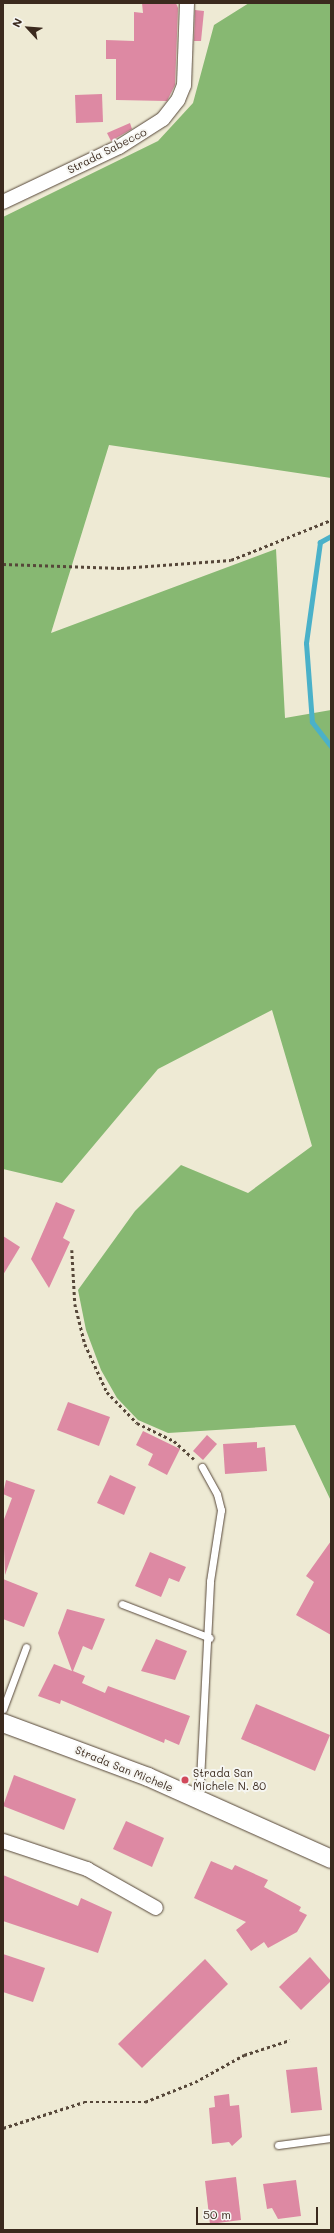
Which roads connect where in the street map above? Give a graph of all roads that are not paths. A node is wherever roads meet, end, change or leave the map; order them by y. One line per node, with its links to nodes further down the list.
1 (187, 3): 2 (street, Strada Sabecco)
2 (3, 202)
3 (202, 1467): 5 (lane)
4 (122, 1604): 5 (lane)
5 (210, 1638): 9 (lane)
6 (26, 1647): 7 (lane)
7 (3, 1709)
8 (3, 1723): 9 (street, Strada San Michele)
9 (199, 1800): 11 (street, Strada San Michele)
10 (3, 1841): 12 (street)
11 (331, 1858)
12 (156, 1908)
13 (331, 2138): 14 (lane)
14 (278, 2145)

